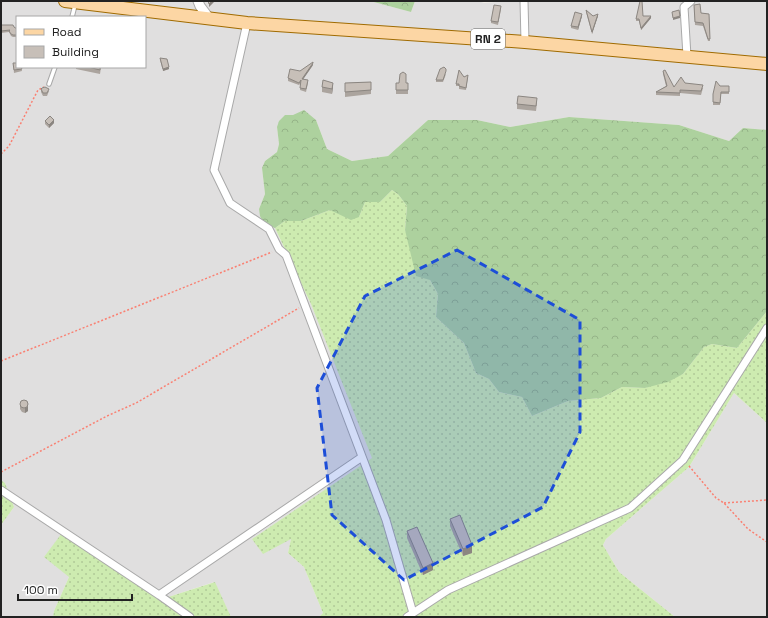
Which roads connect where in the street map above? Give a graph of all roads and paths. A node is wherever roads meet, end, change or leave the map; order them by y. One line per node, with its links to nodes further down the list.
1 (198, 1): 7 (street)
2 (524, 1): 9 (street)
3 (691, 1): 5 (street)
4 (70, 2): 6 (lane); 7 (main road, RN 2)
5 (682, 4): 10 (street)
6 (72, 16)
7 (209, 18): 8 (main road, RN 2)
8 (247, 23): 9 (main road, RN 2); 15 (street)
9 (525, 42): 10 (main road, RN 2)
10 (687, 56): 11 (main road, RN 2)
11 (767, 64)
12 (55, 68): 13 (lane)
13 (49, 84): 14 (path)
14 (1, 154)
15 (279, 249): 16 (street); 18 (path)
16 (304, 305): 19 (street); 21 (path)
17 (767, 328): 20 (street)
18 (1, 361)
19 (362, 457): 26 (street); 27 (street)
20 (684, 460): 24 (path); 27 (street)
21 (1, 472)
22 (1, 490): 26 (street)
23 (767, 500): 24 (path)
24 (724, 503): 25 (path)
25 (767, 542)
26 (159, 595): 28 (street)
27 (413, 613): 29 (street)
28 (190, 617)
29 (407, 617)

